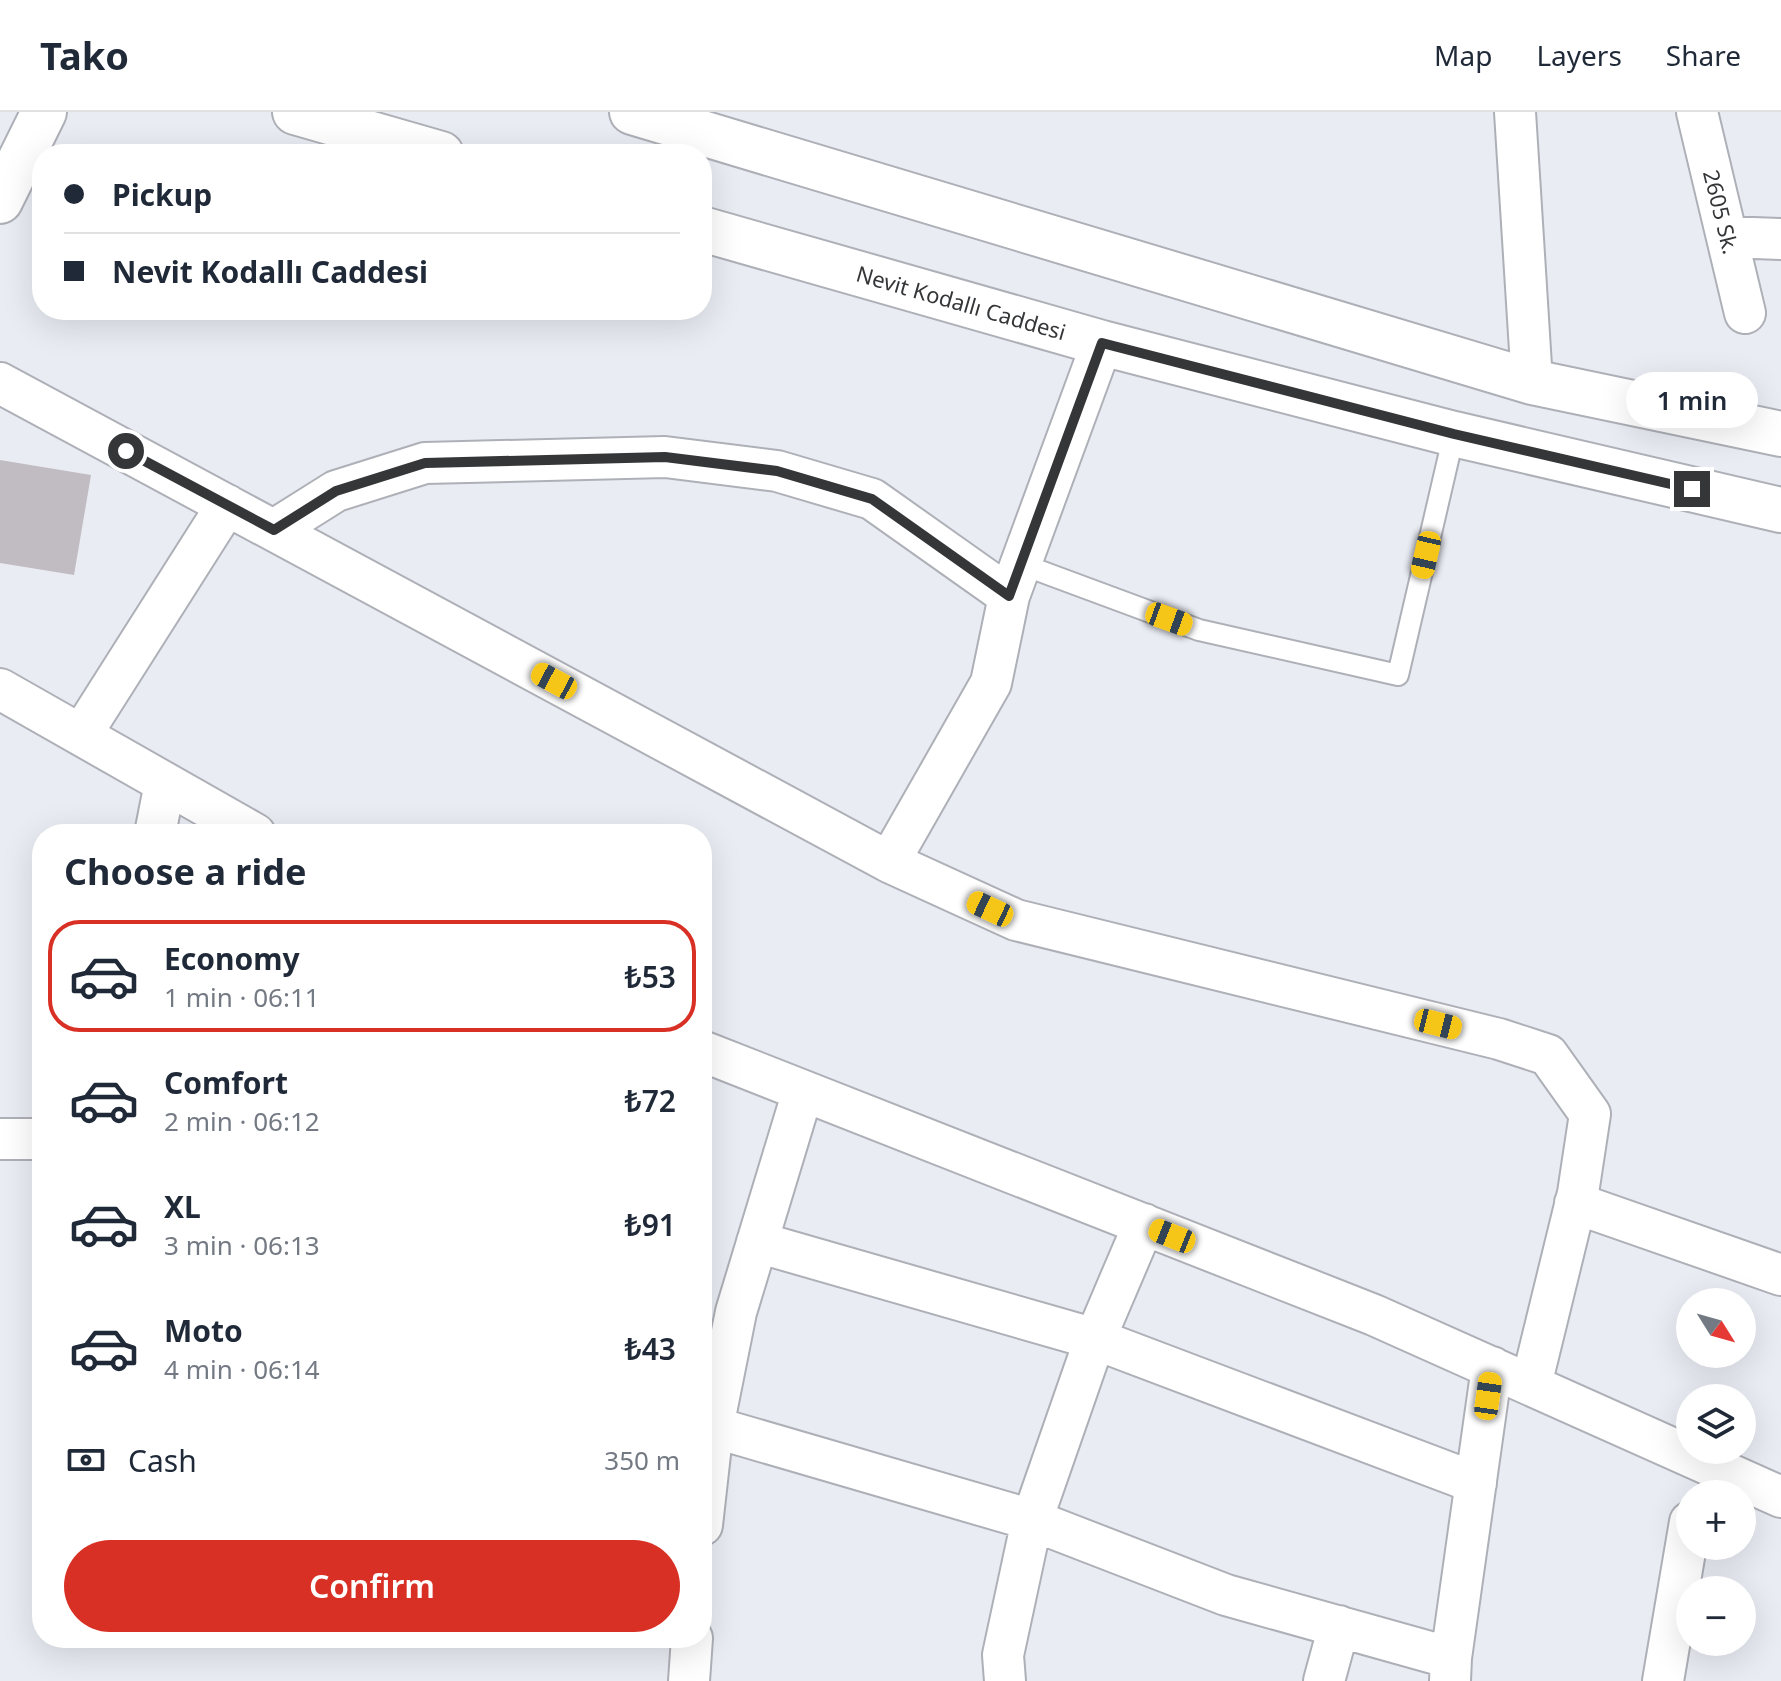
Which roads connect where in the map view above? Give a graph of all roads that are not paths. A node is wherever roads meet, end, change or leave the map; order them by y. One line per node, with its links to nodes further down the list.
1 (44, 112): 7 (main road)
2 (295, 112): 6 (main road)
3 (632, 112): 13 (main road)
4 (1515, 112): 13 (street)
5 (1697, 112): 9 (street, 2605 Sk.)
6 (406, 144)
7 (0, 201)
8 (712, 232): 12 (main road, Nevit Kodallı Caddesi)
9 (1727, 237): 10 (street); 11 (street, 2605 Sk.)
10 (1781, 239)
11 (1745, 313)
12 (1102, 343): 15 (main road, Nevit Kodallı Caddesi); 20 (street)
13 (1532, 382): 16 (main road)
14 (0, 383): 17 (street)
15 (1454, 434): 18 (main road, Nevit Kodallı Caddesi); 20 (lane)
16 (1781, 434)
17 (227, 505): 19 (street); 22 (street)
18 (1781, 510)
19 (274, 530): 20 (street); 26 (street)
20 (1015, 580): 26 (street)
21 (0, 689): 22 (street)
22 (81, 735): 23 (street)
23 (165, 783): 24 (street); 25 (street)
24 (157, 824)
25 (237, 824)
26 (889, 862): 31 (street)
27 (712, 1055): 28 (street)
28 (803, 1091): 32 (street); 33 (street)
29 (0, 1139): 30 (street)
30 (32, 1139)
31 (1575, 1203): 34 (street); 37 (street)
32 (1144, 1224): 35 (street); 36 (street)
33 (757, 1242): 35 (street); 38 (street)
34 (1781, 1275)
35 (1095, 1339): 41 (street); 43 (street)
36 (1492, 1367): 37 (street); 41 (street)
37 (1531, 1385): 40 (street)
38 (713, 1427): 39 (street); 43 (street)
39 (712, 1436)
40 (1698, 1477): 42 (street)
41 (1476, 1483): 47 (street)
42 (1781, 1497)
43 (1032, 1520): 45 (street); 49 (street)
44 (1684, 1560): 51 (street)
45 (1339, 1626): 47 (street); 50 (street)
46 (691, 1648): 48 (street)
47 (1450, 1669)
48 (689, 1681)
49 (1005, 1681)
50 (1324, 1681)
51 (1663, 1681)

